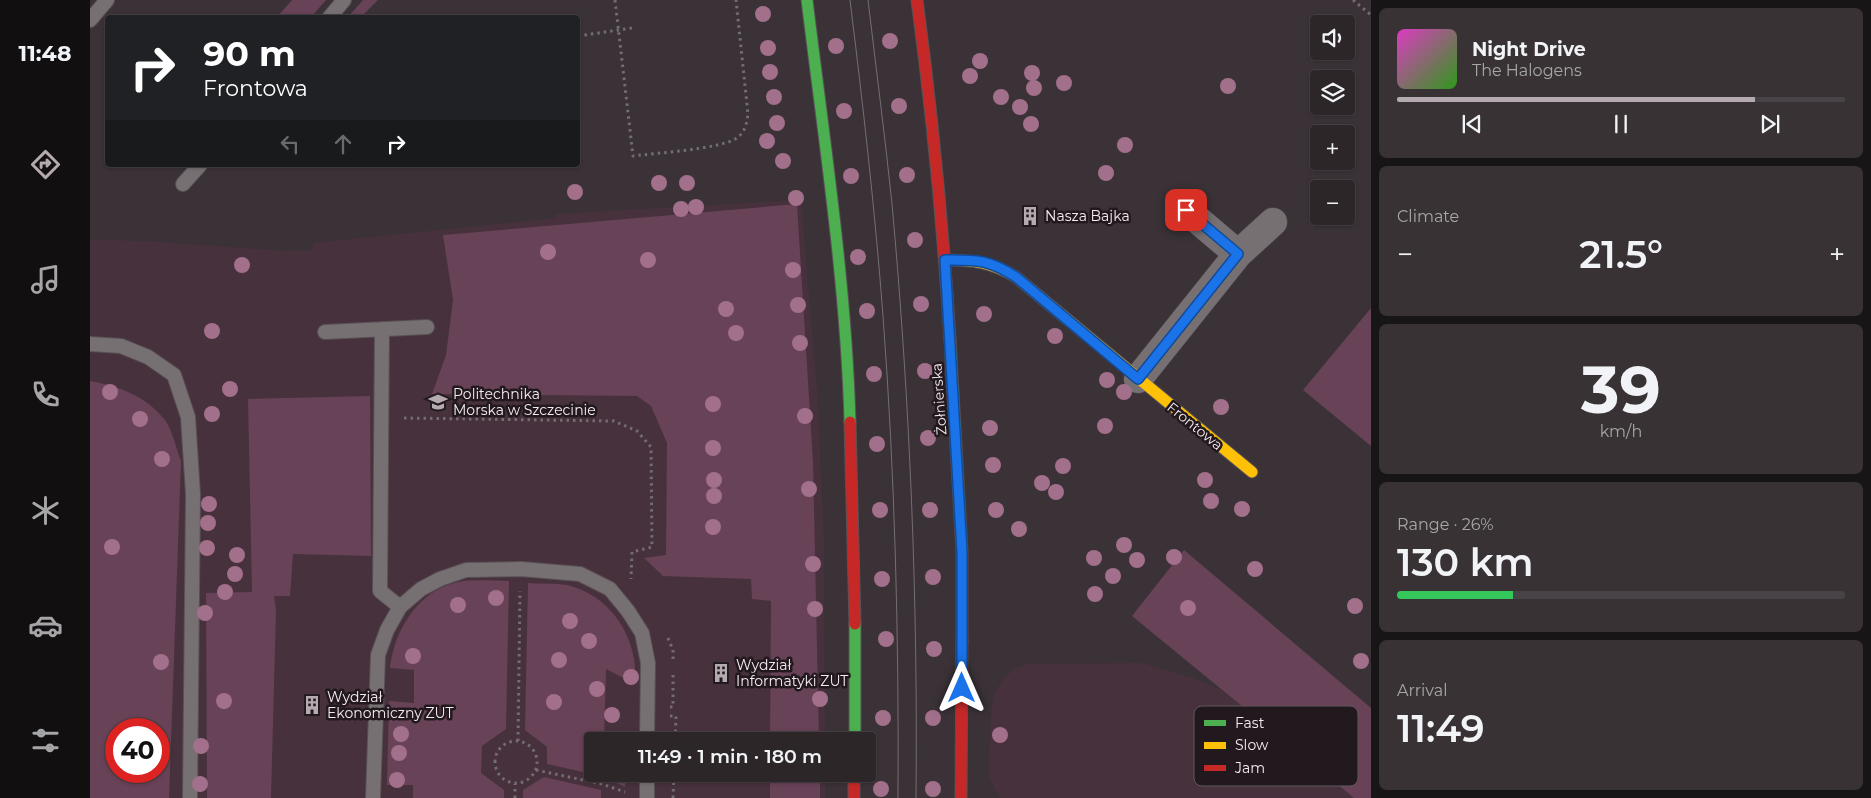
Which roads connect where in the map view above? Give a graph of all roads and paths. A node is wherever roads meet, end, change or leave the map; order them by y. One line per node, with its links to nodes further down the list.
1 (107, 0): 10 (lane)
2 (344, 0): 8 (lane)
3 (615, 0): 12 (path)
4 (736, 0): 12 (path)
5 (807, 0): 31 (street)
6 (917, 0): 19 (street, Żołnierska)
7 (1353, 0): 9 (path)
8 (332, 15)
9 (1371, 15)
10 (90, 20)
11 (632, 28): 12 (path)
12 (619, 30): 13 (path)
13 (580, 36)
14 (198, 167): 15 (lane)
15 (183, 184)
16 (1186, 210): 18 (street)
17 (1272, 222): 18 (street)
18 (1238, 254): 24 (street)
19 (945, 260): 24 (street, Frontowa); 44 (street, Żołnierska)
20 (427, 326): 21 (lane)
21 (382, 329): 22 (lane); 25 (lane)
22 (325, 332)
23 (90, 344): 39 (lane)
24 (1138, 379): 26 (street, Frontowa)
25 (382, 418): 28 (path); 29 (lane)
26 (1252, 472)
27 (520, 568): 29 (lane); 30 (lane); 32 (path)
28 (631, 582)
29 (400, 607): 40 (lane)
30 (647, 732)
31 (855, 732)
32 (518, 740): 33 (path); 37 (path)
33 (536, 770): 37 (path); 38 (path)
34 (645, 782): 38 (lane)
35 (674, 782): 42 (path)
36 (854, 782): 43 (street)
37 (515, 784): 41 (path)
38 (640, 797)
39 (190, 798)
40 (374, 798)
41 (515, 798)
42 (673, 798)
43 (854, 798)
44 (961, 798)

